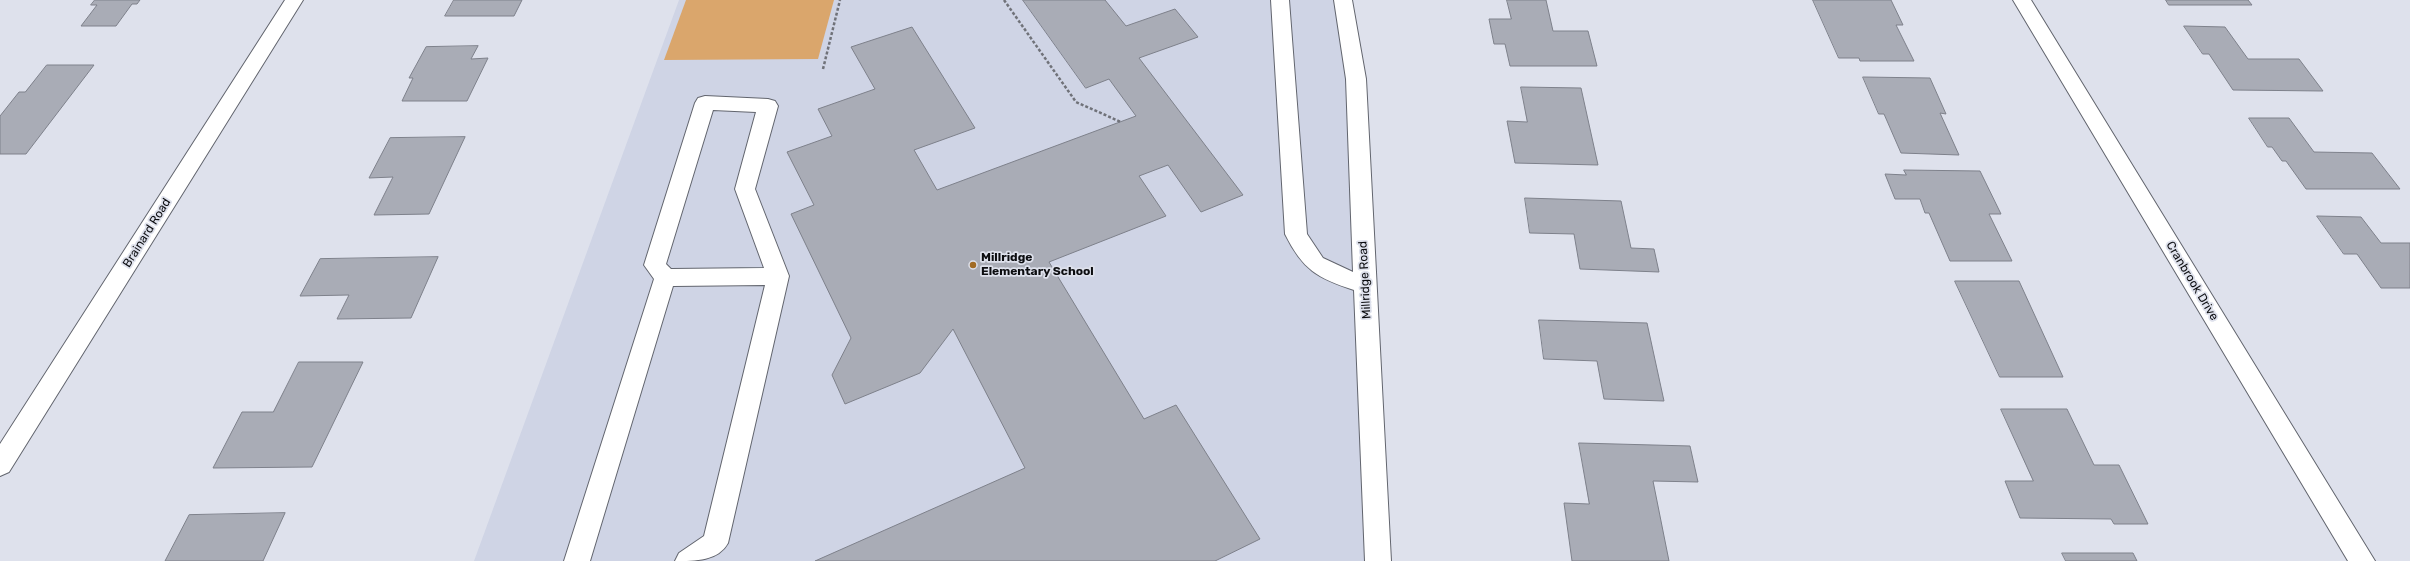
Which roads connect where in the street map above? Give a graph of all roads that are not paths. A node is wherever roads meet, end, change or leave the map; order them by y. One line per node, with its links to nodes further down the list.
1 (294, 0): 8 (street, Brainard Road)
2 (1280, 0): 7 (street)
3 (1343, 0): 7 (street, Millridge Road)
4 (2022, 0): 12 (street, Cranbrook Drive)
5 (778, 276): 6 (street); 6 (street); 10 (street)
6 (665, 278): 9 (street)
7 (1366, 285): 11 (street, Millridge Road)
8 (0, 465)
9 (577, 561)
10 (688, 561)
11 (1378, 561)
12 (2362, 561)

